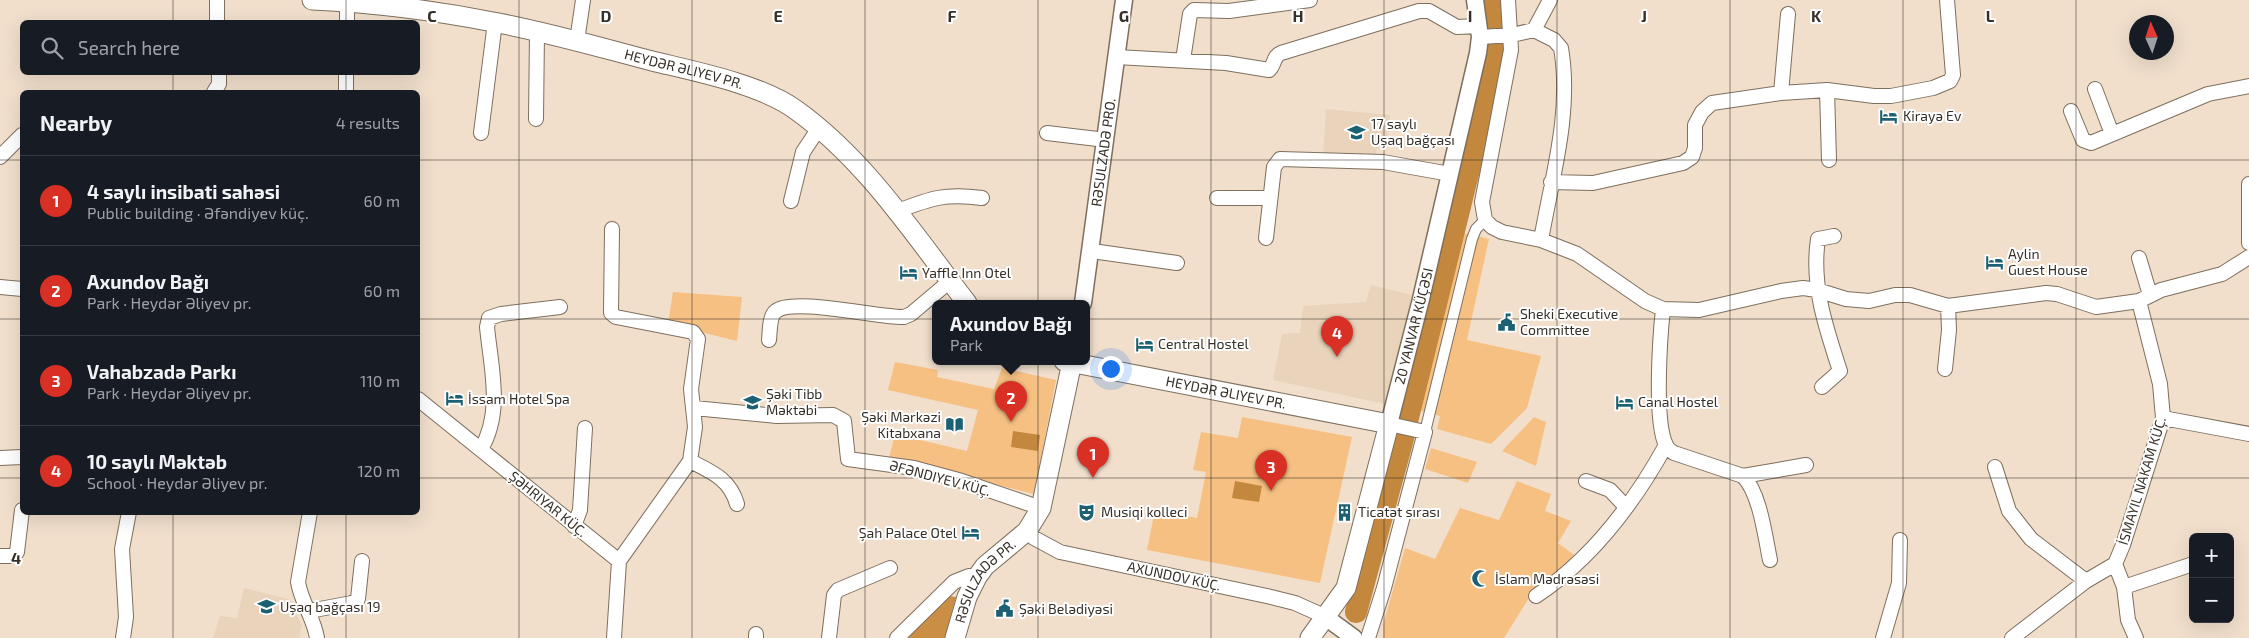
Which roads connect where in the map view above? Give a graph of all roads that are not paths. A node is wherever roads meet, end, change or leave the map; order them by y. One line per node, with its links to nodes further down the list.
1 (216, 0): 13 (street)
2 (312, 0): 10 (main road, HEYDƏR ƏLIYEV PR.)
3 (583, 0): 20 (street)
4 (1124, 0): 21 (street, RƏSULZADƏ PRO.)
5 (1310, 0): 22 (street)
6 (1475, 0): 17 (street, 20 YANVAR KÜÇƏSI)
7 (1508, 0): 19 (street)
8 (1550, 0): 16 (street)
9 (1947, 0): 29 (street)
10 (347, 1): 14 (street); 15 (main road, HEYDƏR ƏLIYEV PR.)
11 (1430, 5): 17 (street); 22 (street)
12 (1788, 14): 30 (street)
13 (217, 20)
14 (347, 20)
15 (495, 22): 18 (main road, HEYDƏR ƏLIYEV PR.); 35 (street)
16 (1534, 30): 19 (street); 42 (street)
17 (1480, 31): 19 (street); 41 (street, 20 YANVAR KÜÇƏSI)
18 (536, 32): 20 (main road, HEYDƏR ƏLIYEV PR.); 32 (street)
19 (1512, 35): 49 (street)
20 (577, 42): 33 (main road, HEYDƏR ƏLIYEV PR.)
21 (1116, 57): 22 (street); 38 (street, RƏSULZADƏ PRO.)
22 (1183, 60)
23 (219, 75): 27 (street)
24 (346, 75): 28 (street)
25 (2249, 86): 36 (street)
26 (2095, 89): 36 (street)
27 (215, 90)
28 (346, 90)
29 (1827, 90): 30 (street); 40 (street)
30 (1781, 93): 42 (street)
31 (2071, 111): 36 (street)
32 (536, 119)
33 (818, 128): 47 (street); 48 (main road, HEYDƏR ƏLIYEV PR.)
34 (1047, 132): 38 (street)
35 (480, 133)
36 (2112, 134)
37 (20, 137): 39 (street)
38 (1106, 140): 55 (street, RƏSULZADƏ PRO.)
39 (0, 156)
40 (1829, 160)
41 (1450, 174): 46 (street); 77 (street, 20 YANVAR KÜÇƏSI)
42 (1551, 182): 53 (street)
43 (2249, 184): 54 (street)
44 (982, 198): 48 (street)
45 (1217, 198): 46 (street)
46 (1270, 198): 52 (street)
47 (791, 201)
48 (898, 211): 59 (main road, HEYDƏR ƏLIYEV PR.)
49 (1485, 220): 53 (street); 79 (street)
50 (612, 229): 75 (street)
51 (1834, 236): 62 (street)
52 (1266, 238)
53 (1541, 240): 68 (street)
54 (2249, 243)
55 (1092, 251): 58 (street); 65 (street, RƏSULZADƏ PRO.)
56 (2249, 256): 63 (street)
57 (2139, 258): 63 (street)
58 (1177, 264)
59 (950, 281): 64 (main road, HEYDƏR ƏLIYEV PR.); 69 (street)
60 (0, 287): 61 (street)
61 (20, 289)
62 (1817, 290): 66 (street); 68 (street); 73 (street)
63 (2145, 298): 66 (street); 76 (street)
64 (965, 300)
65 (1084, 300)
66 (1948, 306): 72 (street)
67 (560, 307): 82 (street)
68 (1663, 309): 81 (street)
69 (770, 340)
70 (1068, 365): 92 (main road, RƏSULZADƏ PR.)
71 (1089, 365): 77 (main road, HEYDƏR ƏLIYEV PR.)
72 (1945, 369)
73 (1822, 387)
74 (420, 401): 82 (street, ŞƏHRIYAR KÜÇ.)
75 (694, 408): 85 (street); 92 (street, ƏFƏNDIYEV KÜÇ.)
76 (2164, 418): 80 (street); 103 (street)
77 (1394, 425): 79 (street); 111 (main road, 20 YANVAR KÜÇƏSI)
78 (585, 428): 96 (street)
79 (1420, 431): 120 (street)
80 (2249, 434)
81 (1666, 445): 88 (street); 91 (street)
82 (481, 449): 96 (street, ŞƏHRIYAR KÜÇ.)
83 (20, 457): 84 (street)
84 (0, 458)
85 (690, 461): 90 (street); 102 (street)
86 (1806, 465): 88 (street)
87 (1995, 467): 107 (street)
88 (1743, 476): 100 (street)
89 (1586, 481): 91 (street)
90 (737, 504)
91 (1626, 506): 109 (street)
92 (1041, 508): 97 (main road, RƏSULZADƏ PR.)
93 (21, 515): 99 (street)
94 (129, 515): 112 (street)
95 (309, 515): 110 (street)
96 (574, 526): 102 (street, ŞƏHRIYAR KÜÇ.)
97 (1027, 531): 106 (main road, RƏSULZADƏ PR.); 111 (street, AXUNDOV KÜÇ.)
98 (1900, 540): 121 (street)
99 (0, 556)
100 (1770, 560)
101 (362, 561): 110 (street)
102 (619, 561): 114 (street)
103 (2115, 564): 107 (street); 108 (street)
104 (2189, 565): 108 (street)
105 (890, 568): 115 (street)
106 (977, 577): 116 (street); 117 (main road, RƏSULZADƏ PR.)
107 (2086, 581): 122 (street)
108 (2124, 587): 123 (street)
109 (1536, 596)
110 (308, 611): 113 (street)
111 (1324, 616): 118 (main road, 20 YANVAR KÜÇƏSI); 119 (street)
112 (123, 638)
113 (317, 638)
114 (614, 638)
115 (829, 638)
116 (897, 638)
117 (955, 638)
118 (1310, 638)
119 (1354, 638)
120 (1368, 638)
121 (1883, 638)
122 (2012, 638)
123 (2136, 638)

